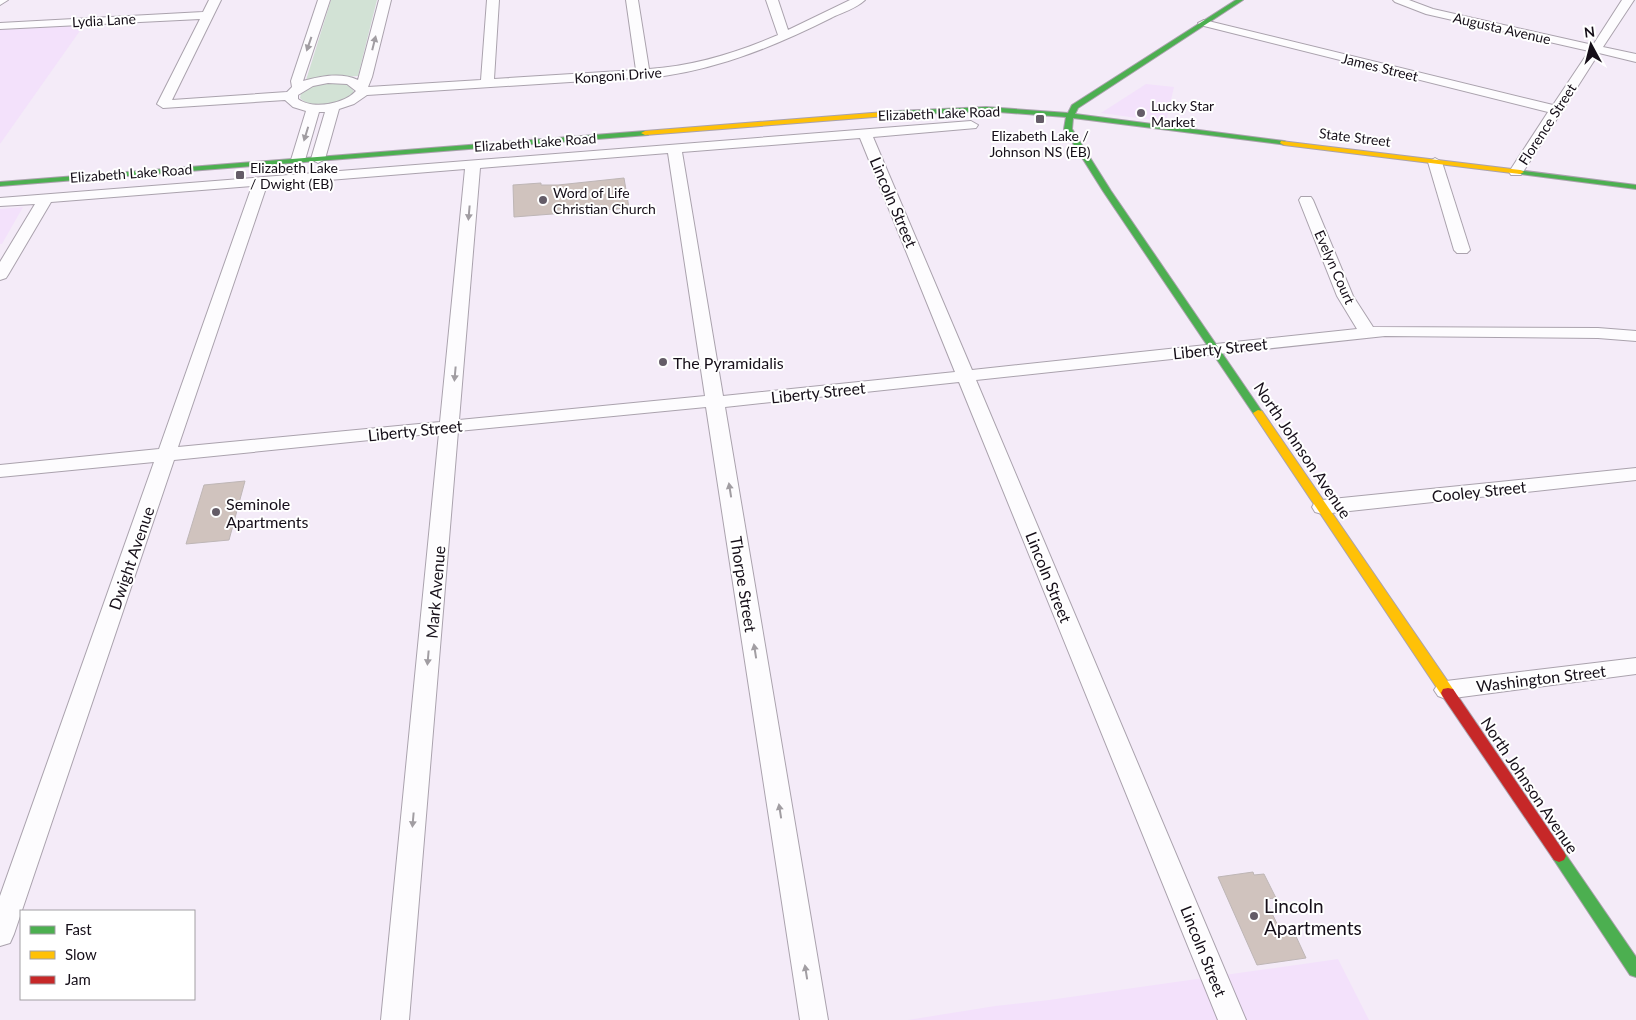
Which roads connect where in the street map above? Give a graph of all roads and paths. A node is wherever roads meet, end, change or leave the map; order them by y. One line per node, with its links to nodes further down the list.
1 (216, 0): 11 (street)
2 (324, 0): 20 (street, one-way to 20)
3 (385, 0): 19 (street, one-way to 3)
4 (493, 0): 18 (street)
5 (632, 0): 17 (street)
6 (772, 0): 14 (street)
7 (859, 0): 14 (street, Kongoni Drive)
8 (1240, 0): 12 (main road)
9 (1399, 0): 15 (street, Augusta Avenue)
10 (1628, 0): 15 (street, Florence Street)
11 (208, 15): 13 (street, Lydia Lane); 20 (street)
12 (1204, 23): 23 (street, James Street); 24 (main road)
13 (0, 26)
14 (784, 35): 17 (street, Kongoni Drive)
15 (1595, 49): 16 (street, Augusta Avenue); 23 (street, Florence Street)
16 (1636, 58)
17 (643, 73): 18 (street, Kongoni Drive)
18 (487, 83): 19 (street, Kongoni Drive)
19 (362, 88): 20 (street); 21 (street)
20 (295, 92): 22 (street)
21 (333, 107): 22 (street); 28 (street)
22 (314, 108): 29 (street, one-way to 29)
23 (1556, 110): 32 (street, Florence Street)
24 (1070, 116): 28 (main road, Elizabeth Lake Road); 30 (main road, State Street); 43 (main road, North Johnson Avenue)
25 (971, 126): 26 (street, Elizabeth Lake Road)
26 (865, 133): 27 (street, Elizabeth Lake Road); 44 (street, Lincoln Street)
27 (674, 148): 31 (street, Elizabeth Lake Road); 45 (street, Thorpe Street)
28 (318, 159): 29 (main road, Elizabeth Lake Road)
29 (298, 160): 34 (main road, Elizabeth Lake Road)
30 (1435, 162): 32 (main road, State Street); 39 (street)
31 (473, 164): 33 (street, Elizabeth Lake Road); 46 (street, Mark Avenue, one-way to 46)
32 (1516, 172): 35 (main road, State Street)
33 (261, 181): 36 (street, Elizabeth Lake Road); 47 (street, Dwight Avenue)
34 (0, 184)
35 (1636, 187)
36 (46, 198): 38 (street, Elizabeth Lake Road); 40 (street)
37 (1306, 200): 41 (street, Evelyn Court)
38 (0, 202)
39 (1462, 250)
40 (0, 275)
41 (1368, 333): 42 (street, Liberty Street); 43 (street, Liberty Street)
42 (1636, 336)
43 (1216, 349): 44 (street, Liberty Street); 50 (main road, North Johnson Avenue)
44 (966, 376): 45 (street, Liberty Street); 57 (street, Lincoln Street)
45 (716, 401): 46 (street, Liberty Street); 56 (street, Thorpe Street, one-way to 45)
46 (450, 426): 47 (street, Liberty Street); 55 (street, Mark Avenue, one-way to 55)
47 (167, 454): 48 (street, Liberty Street); 53 (street, Dwight Avenue)
48 (0, 471)
49 (1636, 474): 50 (street, Cooley Street)
50 (1322, 507): 52 (main road, North Johnson Avenue)
51 (1636, 666): 52 (street, Washington Street)
52 (1446, 690): 54 (main road, North Johnson Avenue)
53 (0, 934)
54 (1636, 970)
55 (395, 1020)
56 (814, 1020)
57 (1232, 1020)

